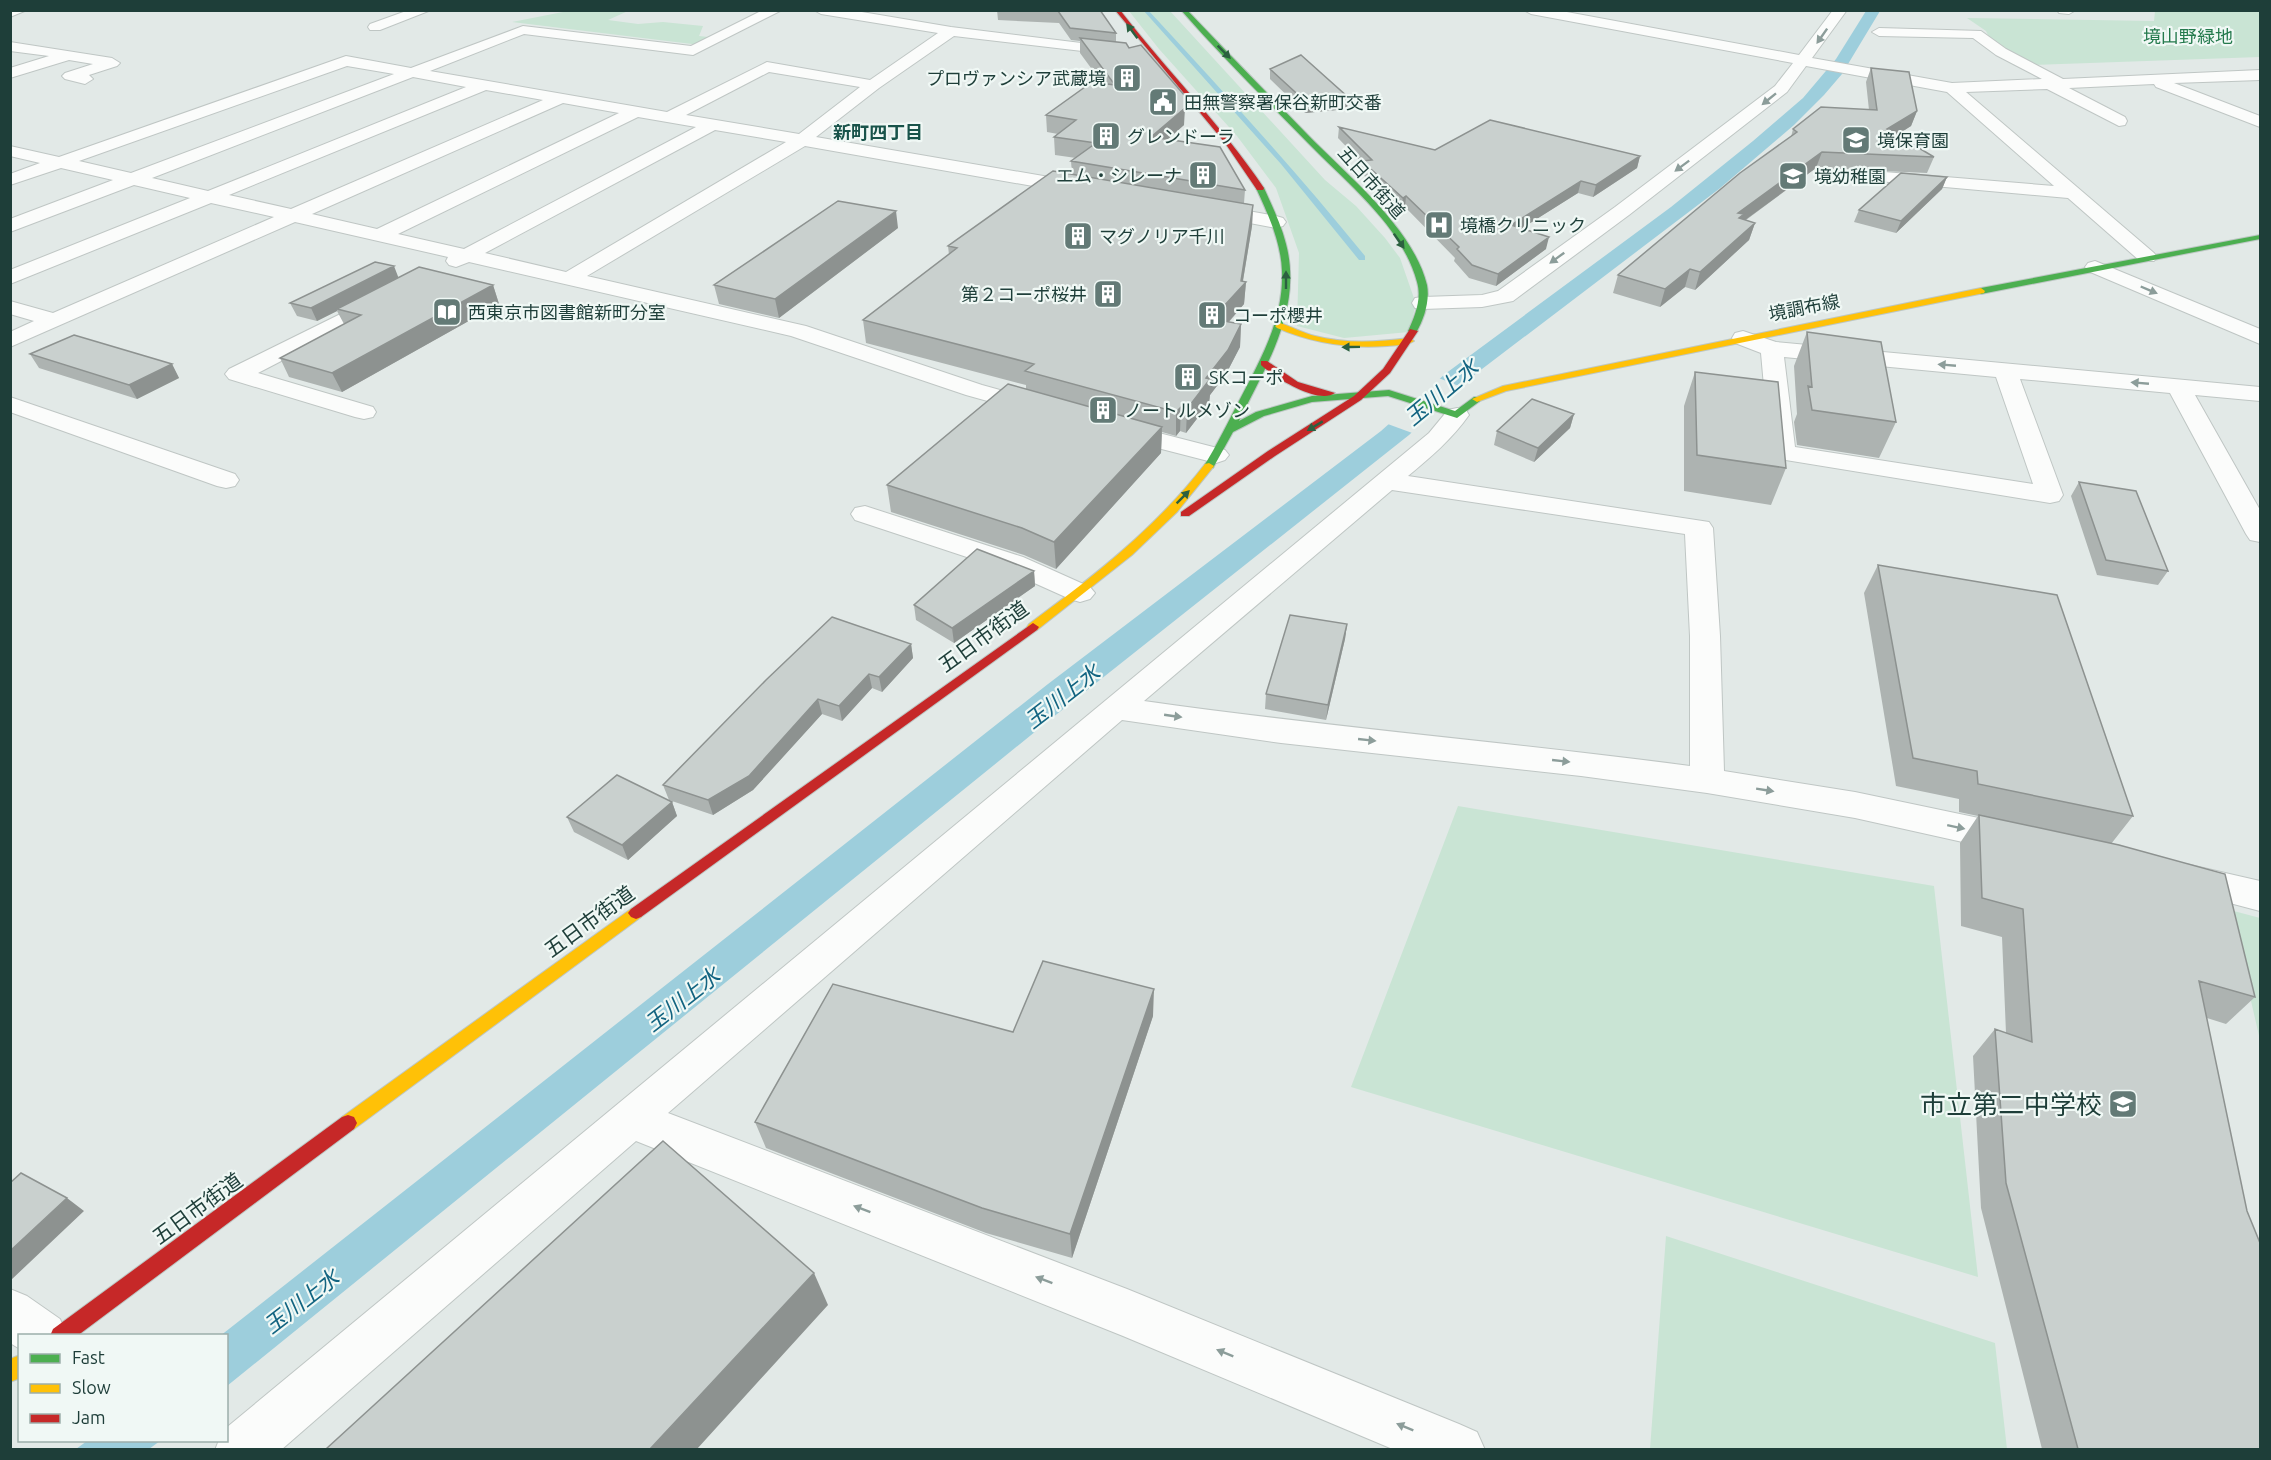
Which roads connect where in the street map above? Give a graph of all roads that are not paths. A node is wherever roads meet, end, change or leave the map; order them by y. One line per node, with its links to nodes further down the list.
1 (20, 10): 12 (street)
2 (424, 10): 13 (street)
3 (775, 10): 21 (street)
4 (821, 10): 11 (street)
5 (1117, 10): 18 (main road, 五日市街道, one-way to 5)
6 (1183, 10): 57 (main road, 五日市街道, one-way to 57)
7 (1532, 10): 19 (street)
8 (1840, 10): 19 (street, one-way to 19)
9 (2064, 10): 10 (street)
10 (2069, 10)
11 (841, 12): 14 (street)
12 (10, 13)
13 (375, 27)
14 (951, 31): 18 (street); 27 (street)
15 (1879, 32): 25 (street)
16 (10, 47): 17 (street)
17 (70, 55): 20 (street); 23 (street)
18 (1151, 55): 46 (main road, 五日市街道)
19 (1811, 64): 28 (street); 57 (street, one-way to 57)
20 (10, 73)
21 (413, 73): 26 (street); 37 (street); 39 (street)
22 (2260, 75): 24 (street)
23 (85, 79)
24 (2149, 80): 25 (street); 33 (street)
25 (2056, 84): 28 (street); 32 (street)
26 (484, 85): 29 (street); 43 (street)
27 (873, 85): 31 (street); 35 (street)
28 (1952, 88): 42 (street)
29 (559, 99): 30 (street); 45 (street)
30 (635, 112): 31 (street); 48 (street)
31 (668, 118): 34 (street)
32 (2119, 121)
33 (2260, 122)
34 (712, 125): 35 (street); 50 (street)
35 (801, 141): 41 (street); 55 (street)
36 (10, 151): 37 (street)
37 (60, 162): 39 (street); 40 (street)
38 (1884, 177): 42 (street)
39 (134, 179): 43 (street); 47 (street)
40 (10, 180)
41 (1102, 192)
42 (2072, 193): 51 (street)
43 (211, 197): 45 (street); 54 (street)
44 (1194, 208): 46 (street)
45 (290, 216): 48 (street); 59 (street)
46 (1276, 222): 60 (main road, 五日市街道, one-way to 46)
47 (10, 226)
48 (378, 236): 50 (street)
49 (2260, 237): 51 (main road, 境調布線)
50 (466, 256): 53 (street); 55 (street)
51 (2147, 257): 52 (main road, 境調布線)
52 (2095, 267): 61 (street, one-way to 61); 62 (main road, 境調布線)
53 (435, 272)
54 (10, 278)
55 (568, 279): 74 (street)
56 (394, 293): 72 (street)
57 (1423, 303): 64 (main road, 五日市街道)
58 (10, 307): 59 (street)
59 (54, 320): 63 (street)
60 (1280, 326): 64 (main road, one-way to 60); 66 (main road, 五日市街道)
61 (2260, 337)
62 (1743, 338): 65 (street); 73 (main road, 境調布線)
63 (10, 340)
64 (1409, 341): 70 (main road, 五日市街道)
65 (1772, 349): 67 (street, one-way to 65); 67 (street)
66 (1264, 363): 70 (main road); 76 (main road, 五日市街道)
67 (2005, 370): 68 (street, one-way to 67)
68 (2178, 386): 69 (street); 81 (street)
69 (2260, 394)
70 (1364, 395): 73 (main road); 76 (main road); 82 (main road, 五日市街道, one-way to 82)
71 (10, 404): 78 (street)
72 (364, 412)
73 (1450, 412): 79 (street)
74 (1062, 415)
75 (1096, 424): 77 (street)
76 (1228, 431): 77 (main road, 五日市街道)
77 (1216, 454): 82 (main road, 五日市街道, one-way to 77)
78 (226, 480)
79 (1387, 480): 84 (street); 85 (street)
80 (865, 514): 83 (street)
81 (2260, 534)
82 (1142, 538): 83 (main road, 五日市街道)
83 (1080, 593): 92 (main road, 五日市街道)
84 (1115, 708): 85 (street, one-way to 85); 89 (street)
85 (1707, 781): 86 (street, one-way to 86)
86 (2039, 845)
87 (2151, 870): 88 (street)
88 (2260, 896)
89 (631, 1119): 93 (street); 94 (street, one-way to 89)
90 (10, 1313): 91 (street)
91 (42, 1334)
92 (61, 1334)
93 (241, 1449)
94 (1459, 1449)

